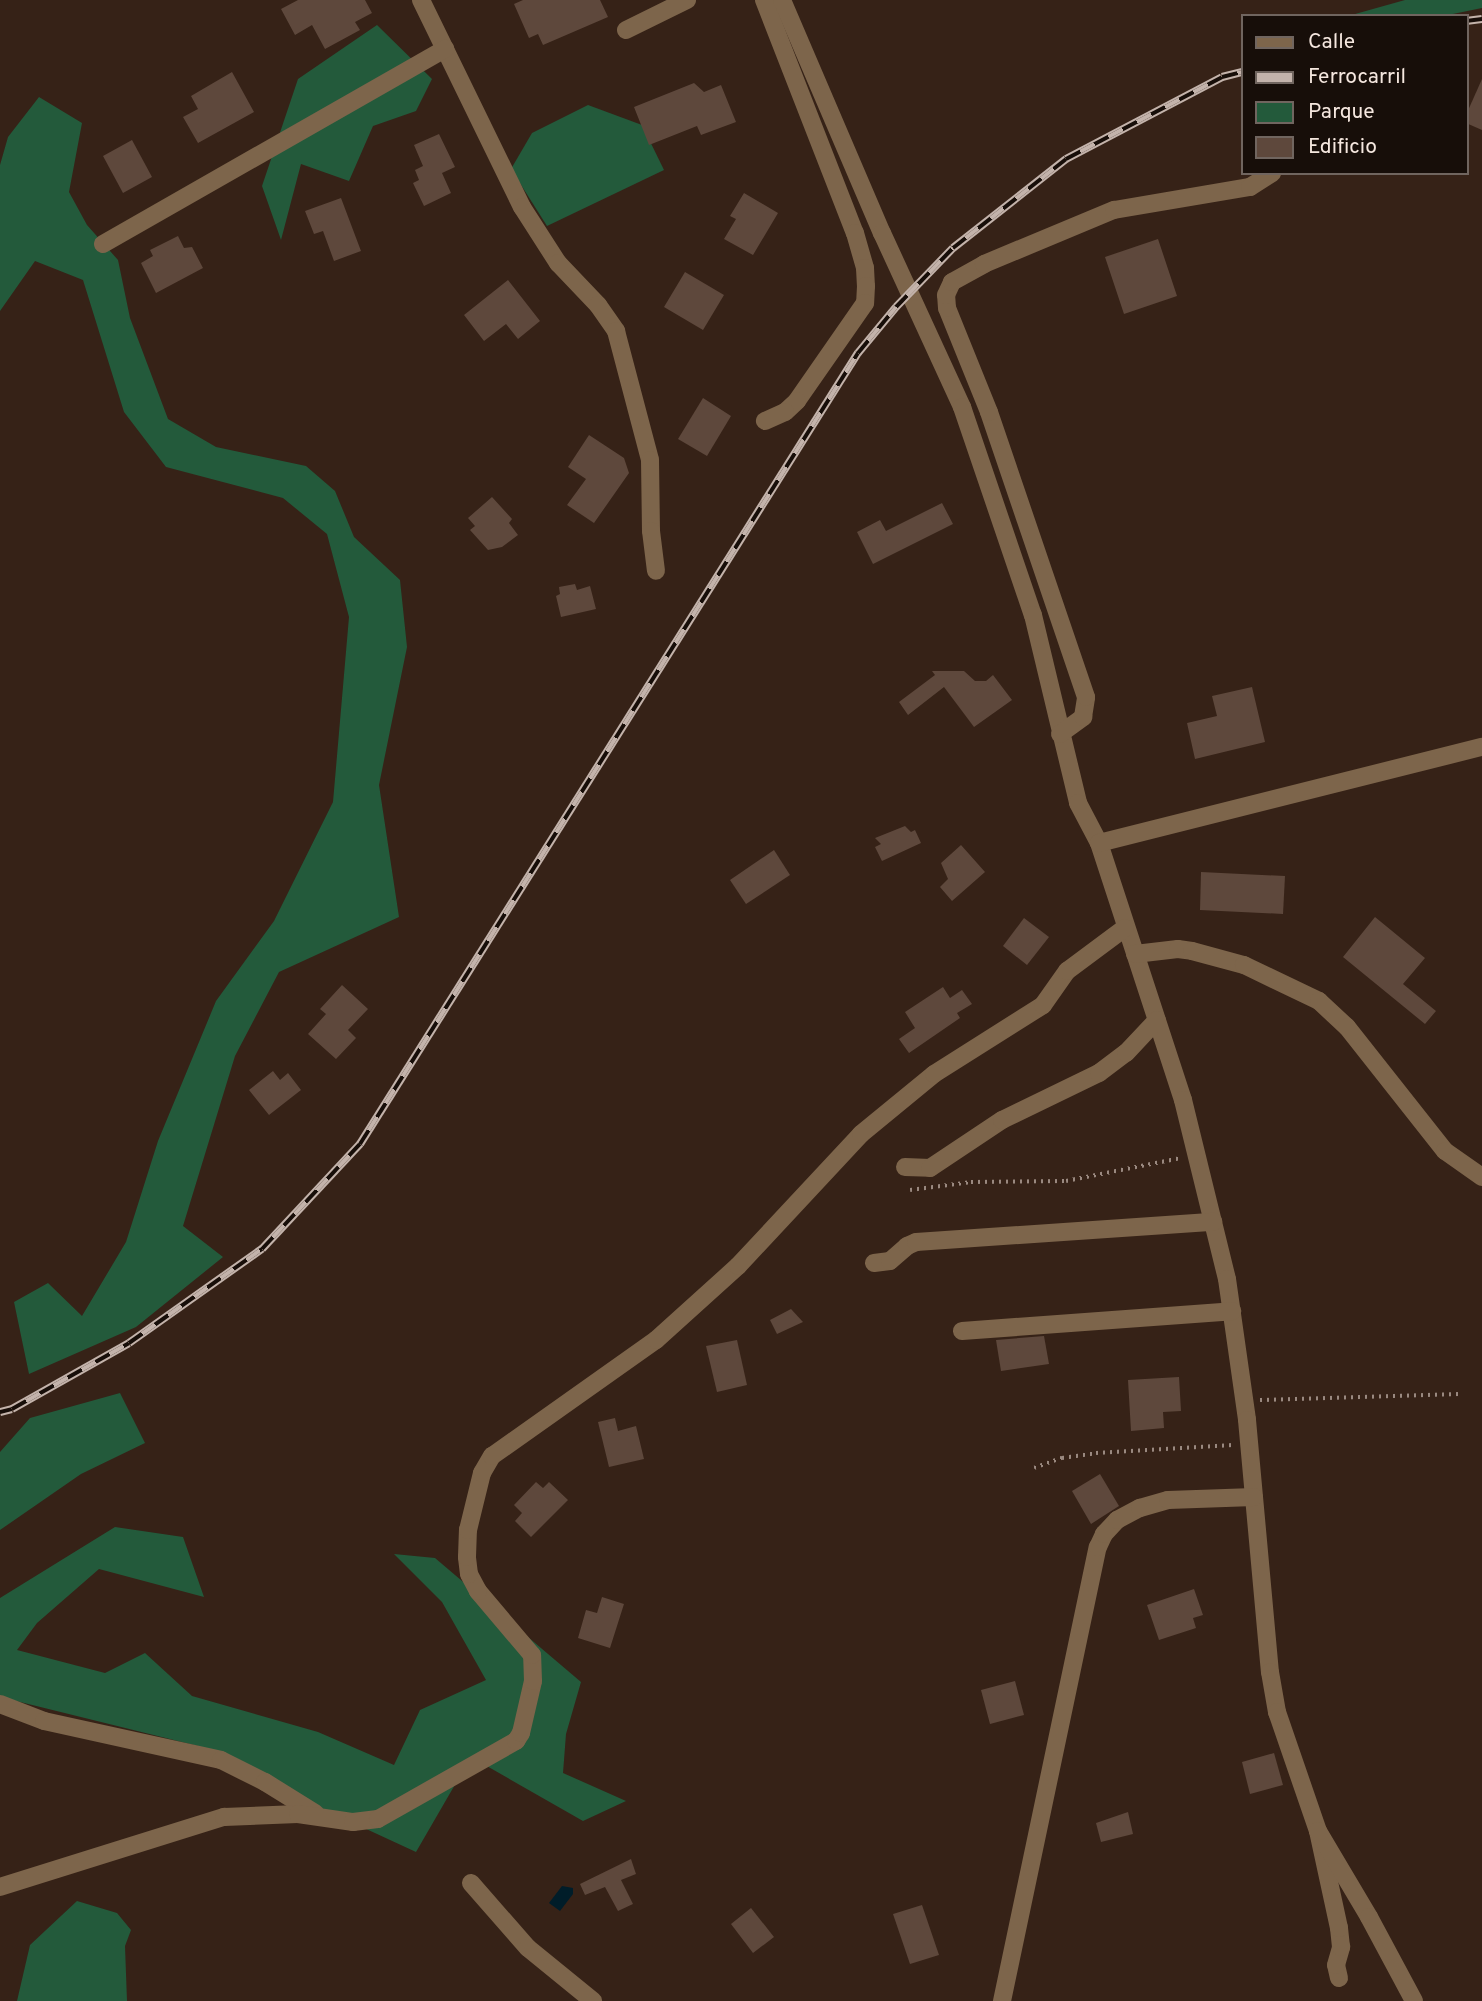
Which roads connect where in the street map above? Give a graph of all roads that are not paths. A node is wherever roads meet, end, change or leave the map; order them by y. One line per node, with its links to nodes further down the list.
1 (421, 0): 6 (street)
2 (687, 0): 5 (street)
3 (764, 0): 9 (street)
4 (782, 0): 11 (street)
5 (626, 30)
6 (445, 49): 8 (street); 10 (street)
7 (1269, 175): 11 (street)
8 (103, 244)
9 (765, 421)
10 (656, 571)
11 (1060, 734): 13 (street)
12 (1482, 747): 13 (street)
13 (1099, 843): 14 (street)
14 (1125, 928): 15 (street); 25 (street)
15 (1135, 954): 16 (street); 18 (street)
16 (1157, 1020): 17 (street); 19 (street)
17 (905, 1167)
18 (1482, 1177)
19 (1213, 1222): 20 (street); 21 (street)
20 (874, 1264)
21 (1232, 1311): 22 (street); 23 (street)
22 (962, 1331)
23 (1254, 1497): 26 (street); 31 (street)
24 (0, 1704): 25 (street)
25 (321, 1817): 28 (street)
26 (1318, 1831): 29 (street); 32 (street)
27 (471, 1883): 30 (street)
28 (0, 1887)
29 (1339, 1978)
30 (593, 2001)
31 (1002, 2001)
32 (1414, 2001)

